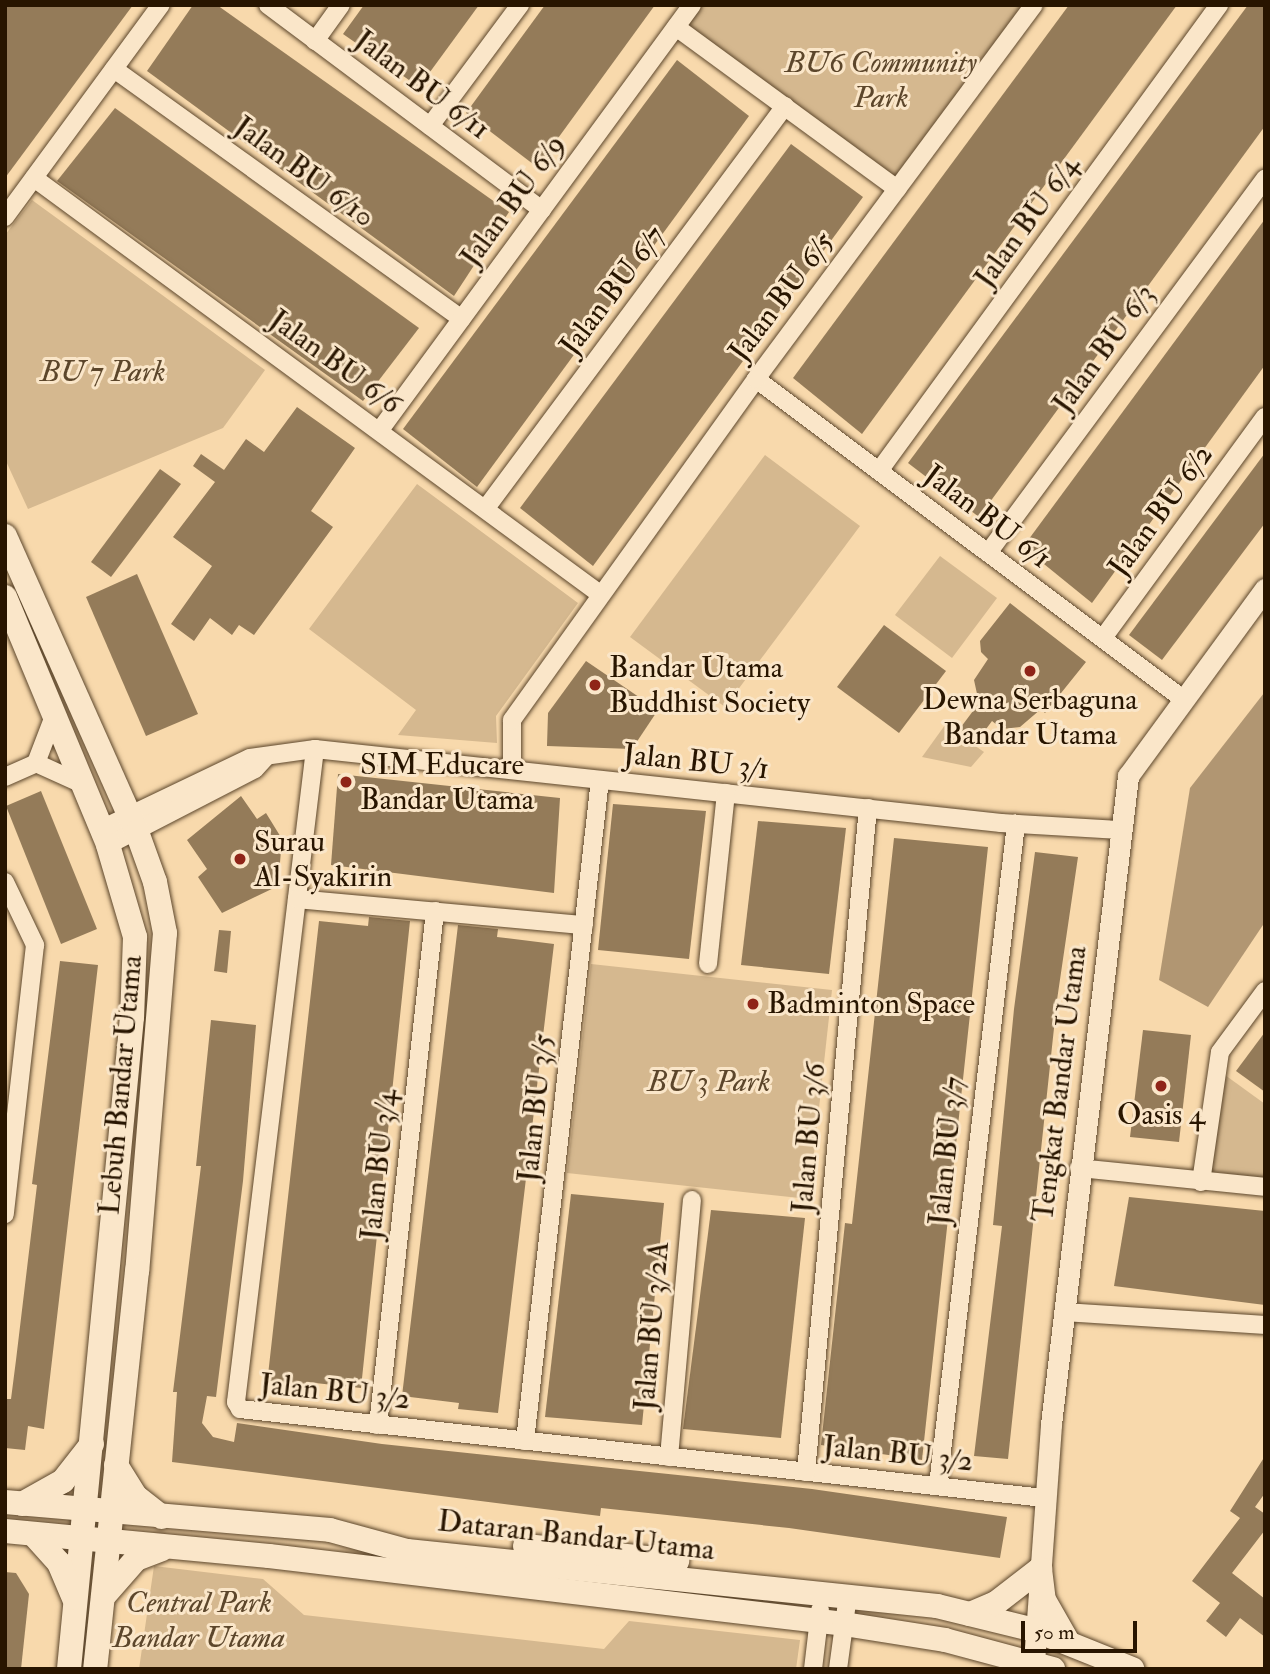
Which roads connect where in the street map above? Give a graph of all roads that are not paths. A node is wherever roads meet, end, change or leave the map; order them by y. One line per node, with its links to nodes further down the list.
1 (161, 5): 10 (street)
2 (268, 5): 9 (street, Jalan BU 6/11)
3 (341, 5): 9 (street)
4 (520, 5): 12 (street)
5 (692, 5): 8 (street, Jalan BU 6/9)
6 (1034, 5): 15 (street, Jalan BU 6/5)
7 (1220, 5): 22 (street, Jalan BU 6/4)
8 (677, 27): 11 (street); 16 (street, Jalan BU 6/9)
9 (315, 41): 12 (street, Jalan BU 6/11)
10 (114, 69): 13 (street); 18 (street, Jalan BU 6/10)
11 (785, 106): 15 (street); 23 (street, Jalan BU 6/7)
12 (430, 126): 16 (street, Jalan BU 6/11)
13 (34, 178): 17 (street); 21 (street, Jalan BU 6/6)
14 (1265, 178): 25 (street, Jalan BU 6/3)
15 (897, 189): 19 (street, Jalan BU 6/5)
16 (542, 210): 18 (street, Jalan BU 6/9)
17 (5, 217)
18 (462, 319): 21 (street, Jalan BU 6/9)
19 (756, 379): 22 (street, Jalan BU 6/1); 27 (street, Jalan BU 6/5)
20 (1265, 417): 29 (street, Jalan BU 6/2)
21 (380, 430): 23 (street, Jalan BU 6/6)
22 (880, 471): 25 (street, Jalan BU 6/1)
23 (486, 508): 27 (street, Jalan BU 6/6)
24 (5, 536): 40 (main road, Lebuh Bandar Utama)
25 (988, 553): 29 (street, Jalan BU 6/1)
26 (1265, 589): 30 (street, Tengkat Bandar Utama)
27 (600, 594): 34 (street, Jalan BU 6/5)
28 (5, 597): 31 (main road, Lebuh Bandar Utama)
29 (1103, 638): 30 (street, Jalan BU 6/1)
30 (1183, 699): 42 (street, Tengkat Bandar Utama)
31 (54, 716): 33 (street); 37 (main road, Lebuh Bandar Utama)
32 (315, 749): 34 (street, Jalan BU 3/1); 40 (street, Jalan BU 3/1); 45 (street, Jalan BU 3/2)
33 (36, 763): 35 (street); 37 (street)
34 (512, 768): 36 (street, Jalan BU 3/1)
35 (5, 777)
36 (600, 780): 38 (street, Jalan BU 3/1); 47 (street, Jalan BU 3/5)
37 (82, 784): 43 (main road, Lebuh Bandar Utama)
38 (726, 793): 39 (street, Jalan BU 3/1); 48 (street)
39 (868, 808): 41 (street, Jalan BU 3/1); 62 (street, Jalan BU 3/6)
40 (133, 824): 43 (street, Jalan BU 3/1); 61 (main road, Lebuh Bandar Utama)
41 (1016, 824): 42 (street, Jalan BU 3/1); 63 (street, Jalan BU 3/7)
42 (1119, 830): 50 (street, Tengkat Bandar Utama)
43 (105, 837): 59 (main road, Lebuh Bandar Utama)
44 (5, 882): 54 (street)
45 (297, 899): 46 (street); 57 (street, Jalan BU 3/2)
46 (435, 911): 47 (street); 57 (street, Jalan BU 3/4)
47 (584, 925): 58 (street, Jalan BU 3/5)
48 (708, 964)
49 (1265, 991): 51 (street)
50 (1079, 1168): 51 (street); 55 (street, Tengkat Bandar Utama)
51 (1201, 1182): 52 (street)
52 (1265, 1187)
53 (692, 1200): 60 (street, Jalan BU 3/2A)
54 (5, 1214)
55 (1065, 1311): 56 (street); 64 (street, Tengkat Bandar Utama)
56 (1265, 1325)
57 (378, 1425): 58 (street, Jalan BU 3/2)
58 (525, 1441): 60 (street, Jalan BU 3/2)
59 (92, 1443): 65 (main road); 66 (main road, Lebuh Bandar Utama)
60 (669, 1457): 62 (street, Jalan BU 3/2)
61 (116, 1465): 67 (main road, Lebuh Bandar Utama); 68 (main road)
62 (806, 1472): 63 (street, Jalan BU 3/2)
63 (938, 1485): 64 (street, Jalan BU 3/2)
64 (1044, 1498): 75 (street, Tengkat Bandar Utama)
65 (13, 1503): 66 (main road, Dataran Bandar Utama)
66 (85, 1511): 67 (main road, Dataran Bandar Utama); 72 (main road, Lebuh Bandar Utama)
67 (111, 1513): 68 (main road, Dataran Bandar Utama); 73 (main road, Lebuh Bandar Utama)
68 (162, 1517): 69 (main road, Dataran Bandar Utama)
69 (330, 1530): 76 (main road, Dataran Bandar Utama); 80 (main road)
70 (5, 1531): 71 (main road, Dataran Bandar Utama)
71 (33, 1534): 72 (main road, Dataran Bandar Utama); 79 (main road)
72 (83, 1539): 73 (main road, Dataran Bandar Utama); 79 (main road, Lebuh Bandar Utama)
73 (108, 1542): 74 (main road, Dataran Bandar Utama); 78 (main road, Lebuh Bandar Utama)
74 (163, 1549): 78 (main road); 82 (main road, Dataran Bandar Utama)
75 (1040, 1569): 81 (main road); 84 (street, Tengkat Bandar Utama); 85 (main road)
76 (822, 1592): 77 (main road, Dataran Bandar Utama); 82 (street)
77 (848, 1595): 80 (main road, Dataran Bandar Utama); 83 (street)
78 (103, 1598): 88 (main road, Lebuh Bandar Utama)
79 (76, 1605): 87 (main road)
80 (937, 1606): 81 (main road, Dataran Bandar Utama)
81 (970, 1614): 84 (main road, Dataran Bandar Utama)
82 (819, 1621): 83 (main road, Dataran Bandar Utama); 89 (street)
83 (844, 1624): 86 (main road, Dataran Bandar Utama); 90 (street)
84 (1035, 1630): 85 (main road, Dataran Bandar Utama); 86 (street, Tengkat Bandar Utama)
85 (1068, 1642): 91 (main road, Dataran Bandar Utama)
86 (1034, 1663)
87 (69, 1669)
88 (95, 1669)
89 (813, 1669)
90 (838, 1669)
91 (1132, 1669)

